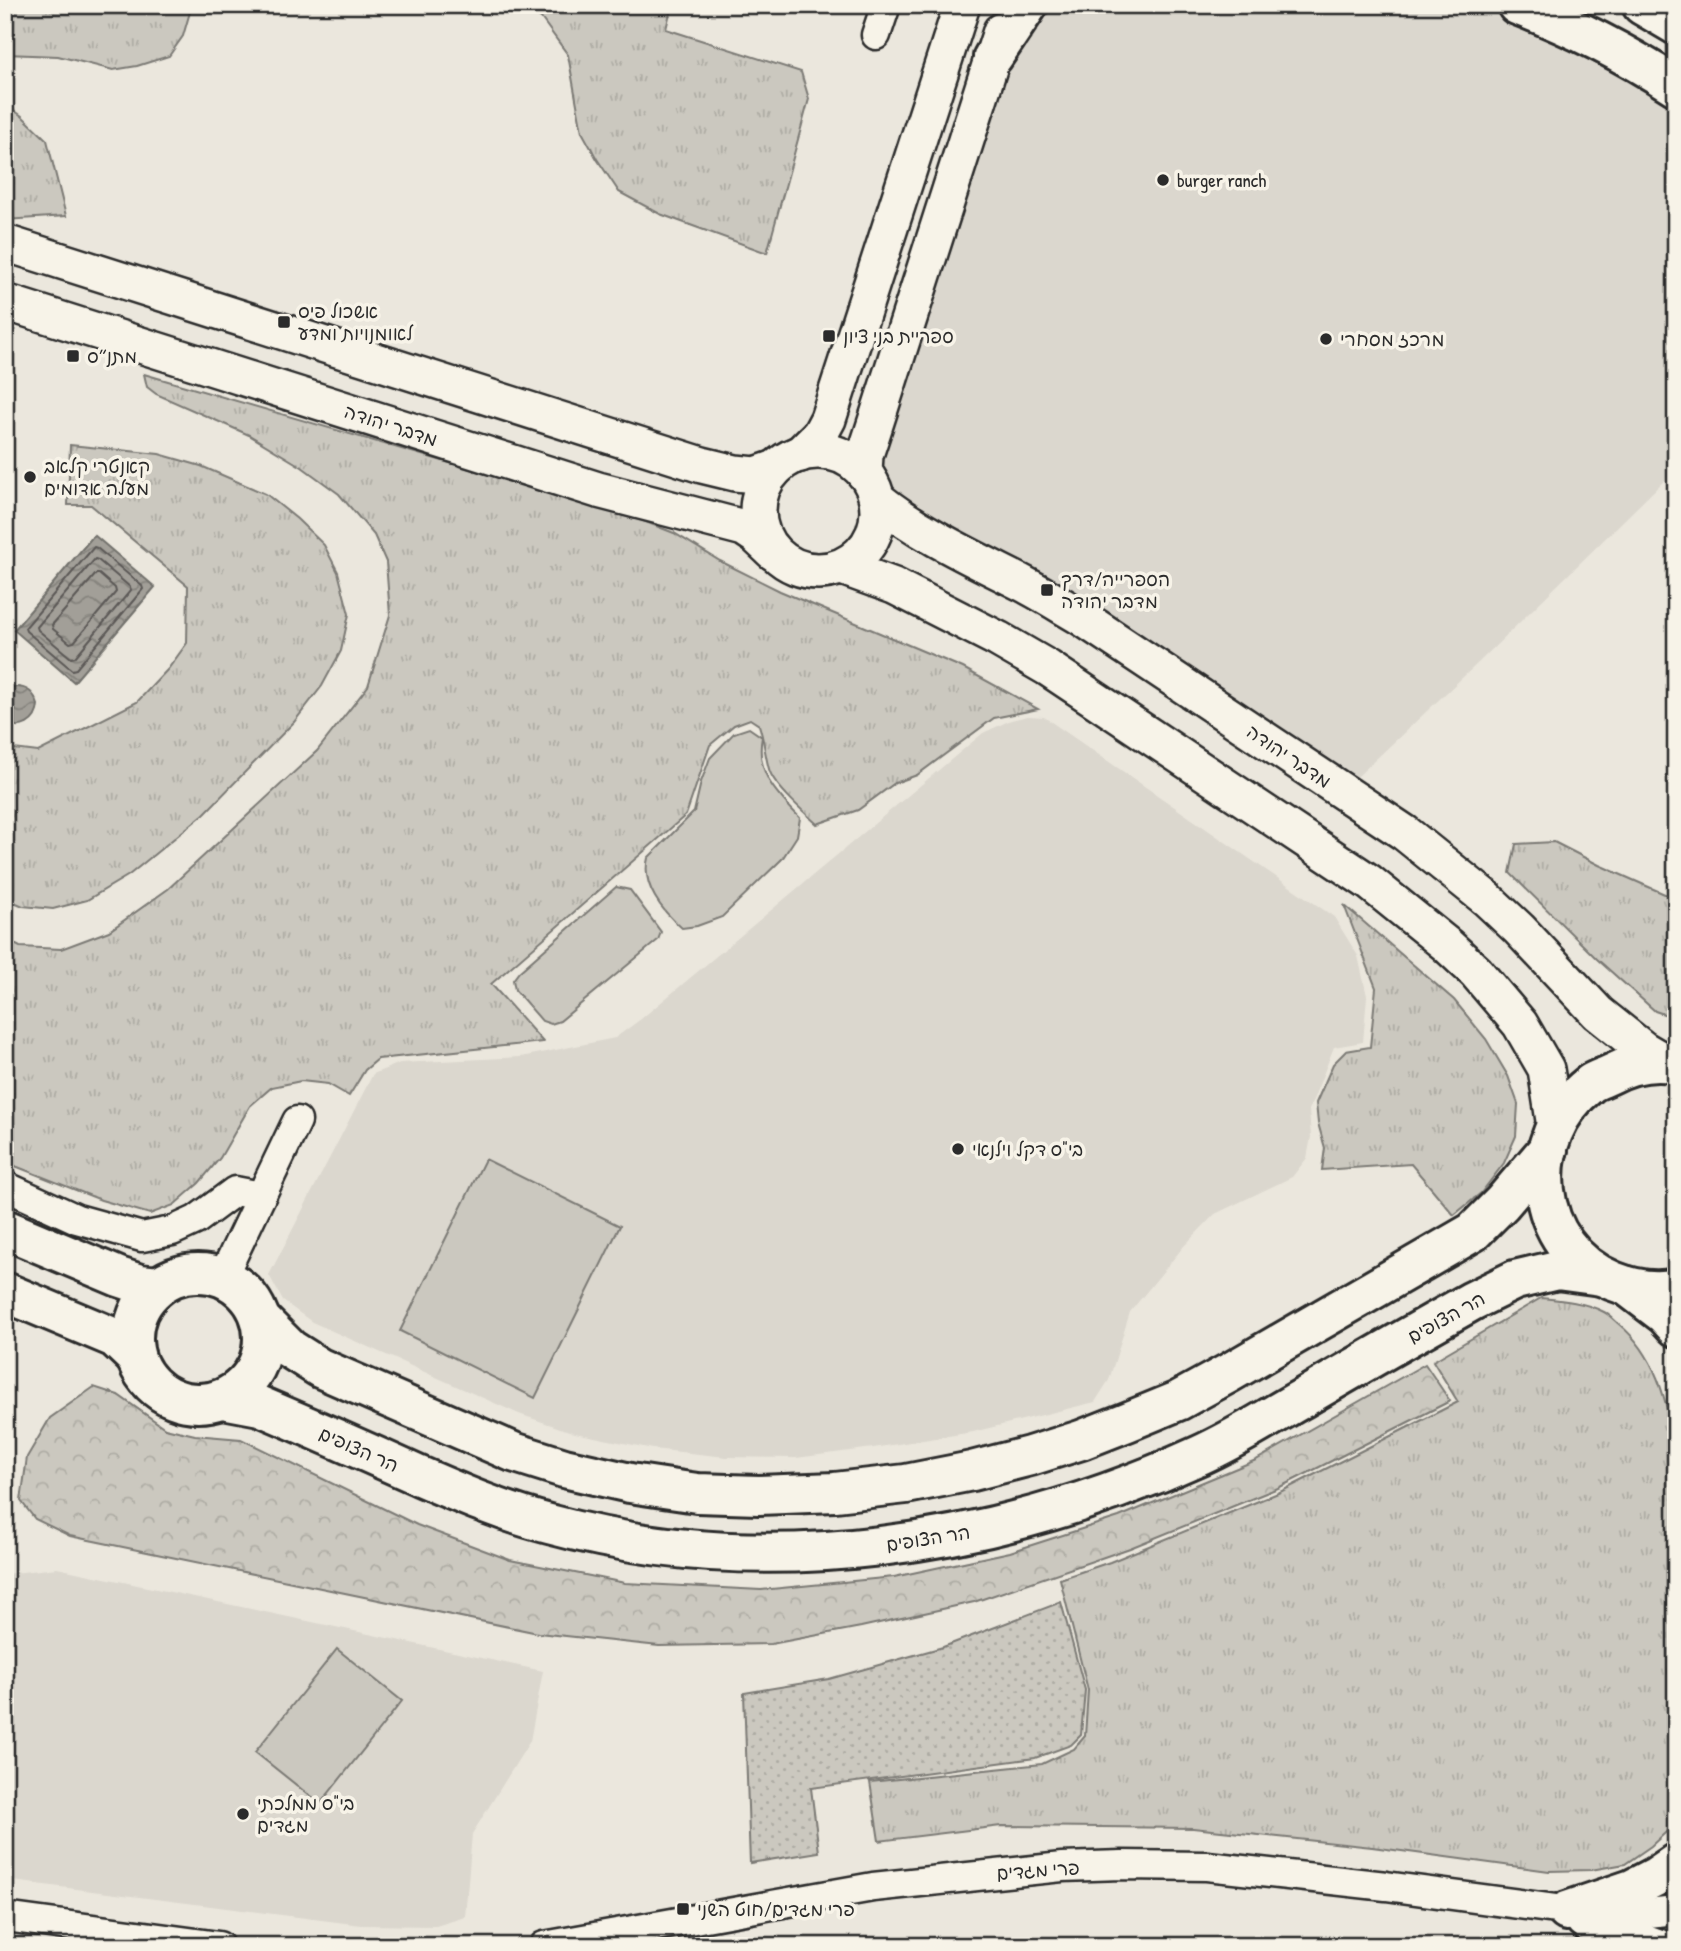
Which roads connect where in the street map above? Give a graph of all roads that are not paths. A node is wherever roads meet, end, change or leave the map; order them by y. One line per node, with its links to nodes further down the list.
1 (886, 5): 8 (street)
2 (962, 5): 13 (street)
3 (1009, 5): 9 (street)
4 (1028, 5): 9 (main road)
5 (1517, 5): 10 (main road)
6 (1643, 5): 7 (main road)
7 (1676, 25)
8 (876, 35)
9 (993, 57): 14 (street)
10 (1676, 86)
11 (5, 243): 13 (street)
12 (5, 302): 15 (street, מדבר יהודה)
13 (788, 461): 14 (street); 15 (street)
14 (870, 485): 16 (street); 17 (street, מדבר יהודה)
15 (773, 552): 16 (street)
16 (842, 567): 19 (street)
17 (1670, 1063): 19 (main road)
18 (297, 1121): 21 (street)
19 (1552, 1138): 24 (main road); 28 (main road)
20 (5, 1186): 21 (street)
21 (261, 1196): 23 (street)
22 (5, 1229): 25 (main road)
23 (223, 1276): 25 (main road); 28 (main road)
24 (1614, 1281): 26 (main road, הר הצופים); 29 (main road); 31 (main road, הר הצופים)
25 (158, 1286): 30 (main road)
26 (1676, 1288)
27 (5, 1292): 30 (main road)
28 (261, 1320): 31 (main road)
29 (1676, 1328)
30 (135, 1357): 31 (main road)
31 (223, 1399)
32 (1676, 1863): 34 (main road)
33 (1676, 1910): 34 (street, פרי מגדים)
34 (1562, 1913): 37 (street, פרי מגדים); 38 (main road); 39 (street, פרי מגדים)
35 (5, 1917): 36 (street)
36 (219, 1946)
37 (544, 1946)
38 (1622, 1946)
39 (1666, 1946)

